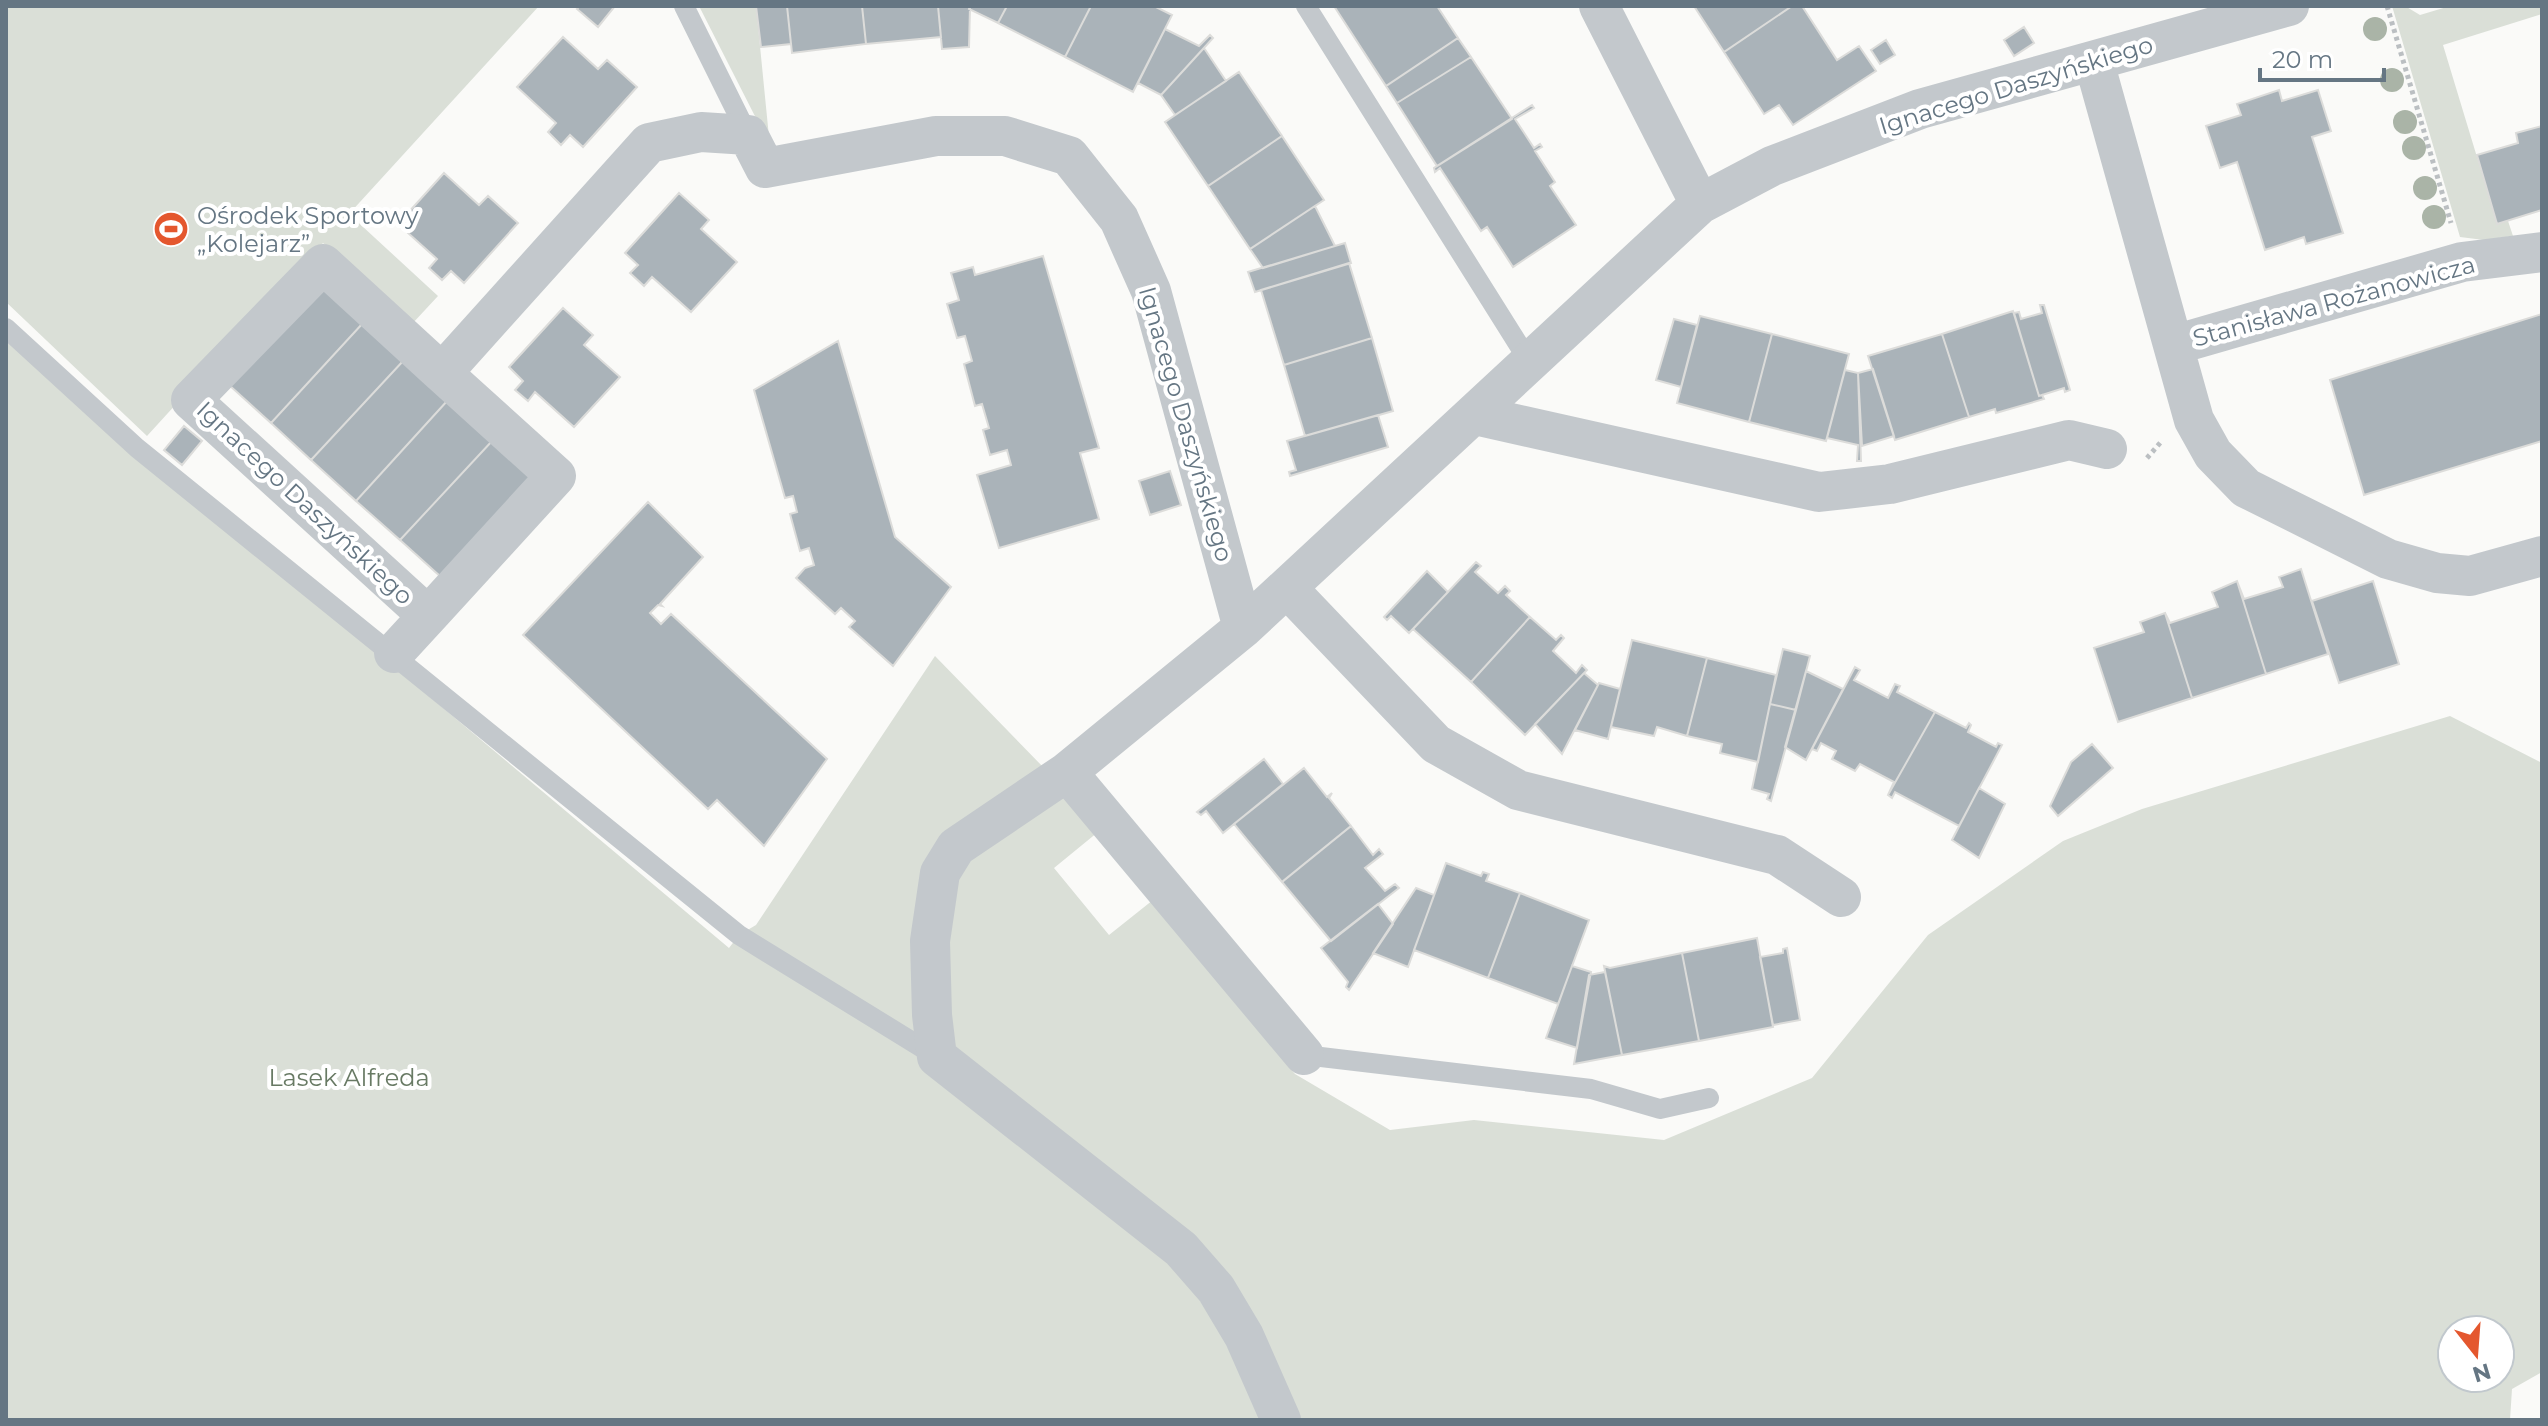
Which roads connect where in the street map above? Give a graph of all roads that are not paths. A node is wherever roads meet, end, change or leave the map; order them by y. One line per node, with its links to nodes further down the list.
1 (684, 6): 6 (lane, Ignacego Daszyńskiego)
2 (1306, 6): 11 (lane)
3 (1599, 6): 7 (street)
4 (2289, 6): 5 (street, Ignacego Daszyńskiego)
5 (2094, 62): 7 (street, Ignacego Daszyńskiego); 10 (street, Stanisława Rożanowicza)
6 (748, 135): 12 (street); 18 (street, Ignacego Daszyńskiego)
7 (1700, 204): 11 (street, Ignacego Daszyńskiego)
8 (2542, 252): 10 (street, Stanisława Rożanowicza)
9 (6, 328): 19 (lane)
10 (2174, 345): 15 (street, Stanisława Rożanowicza)
11 (1530, 363): 13 (street, Ignacego Daszyńskiego)
12 (442, 373): 17 (street, Ignacego Daszyńskiego); 17 (street, Ignacego Daszyńskiego)
13 (1475, 415): 14 (street); 16 (street, Ignacego Daszyńskiego)
14 (2107, 449)
15 (2542, 556)
16 (1287, 588): 18 (street, Ignacego Daszyńskiego); 21 (street)
17 (428, 616): 19 (street, Ignacego Daszyńskiego)
18 (1243, 628): 20 (street, Ignacego Daszyńskiego)
19 (394, 653): 23 (lane)
20 (1067, 772): 22 (street); 23 (street, Ignacego Daszyńskiego)
21 (1841, 897)
22 (1304, 1055): 24 (lane)
23 (937, 1057): 25 (street)
24 (1709, 1098)
25 (1281, 1420)

